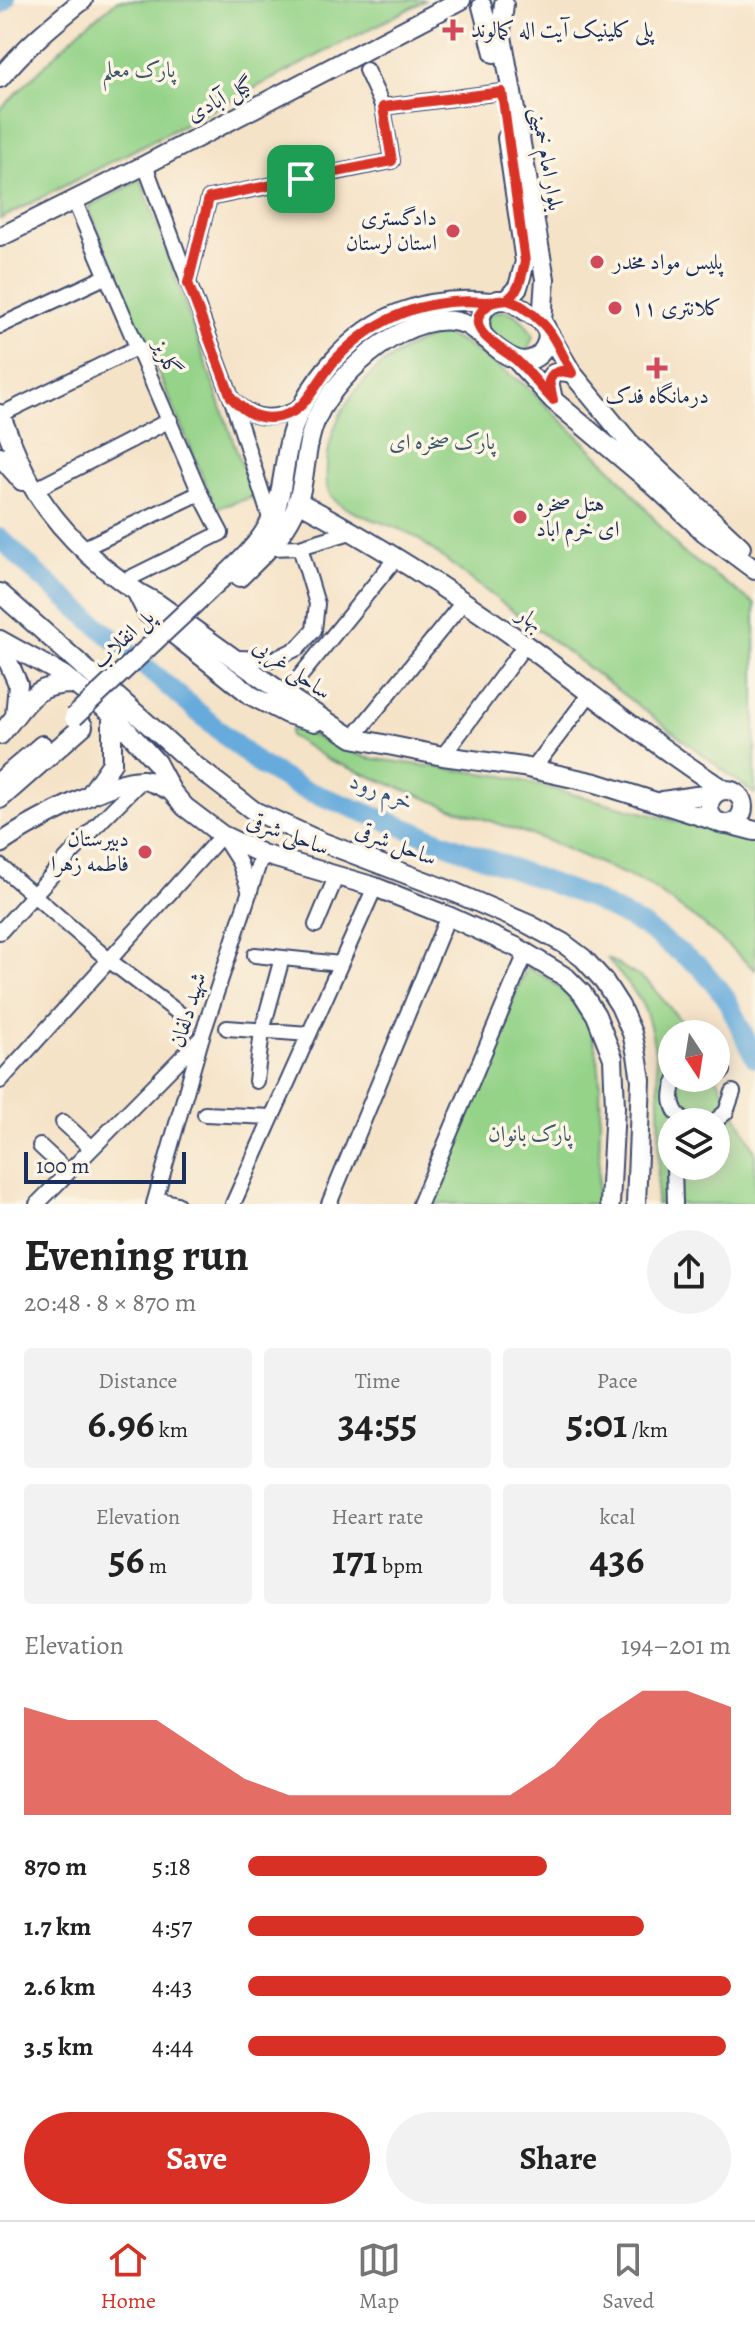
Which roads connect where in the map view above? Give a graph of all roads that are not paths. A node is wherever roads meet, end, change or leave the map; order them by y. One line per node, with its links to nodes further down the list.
1 (83, 0): 6 (main road)
2 (461, 0): 9 (main road, گیل آبادی)
3 (507, 2): 4 (main road); 15 (main road, بلوار امام خمینی)
4 (478, 3): 7 (main road, بلوار امام خمینی)
5 (366, 70): 8 (street)
6 (0, 78)
7 (502, 92): 8 (street); 14 (main road, بلوار امام خمینی)
8 (383, 107): 13 (street)
9 (145, 165): 10 (main road, گیل آبادی); 13 (street)
10 (74, 200): 11 (main road, گیل آبادی); 12 (street, گلریز)
11 (0, 237)
12 (107, 276): 16 (street); 18 (street, گلریز)
13 (188, 283): 21 (street)
14 (498, 301): 15 (main road); 17 (main road); 23 (main road)
15 (543, 323): 19 (main road); 20 (main road)
16 (0, 326)
17 (486, 339): 19 (main road); 29 (main road)
18 (138, 347): 24 (street); 25 (street, گلریز)
19 (516, 360): 22 (main road)
20 (572, 373): 22 (main road); 36 (main road)
21 (231, 397): 23 (street); 30 (street)
22 (553, 400): 37 (main road)
23 (303, 406): 30 (main road)
24 (0, 415): 27 (main road, ساحلی غربی)
25 (170, 420): 27 (street); 28 (street, گلریز)
26 (0, 456): 27 (main road)
27 (34, 490): 33 (main road, ساحلی غربی)
28 (200, 493): 33 (street); 38 (street, گلریز)
29 (297, 501): 31 (main road, بهار); 34 (main road)
30 (271, 521): 40 (main road)
31 (354, 531): 32 (street); 35 (main road, بهار)
32 (300, 547): 34 (street); 45 (street)
33 (84, 548): 38 (main road, ساحلی غربی)
34 (272, 548): 40 (main road)
35 (396, 558): 41 (main road, بهار); 47 (street)
36 (755, 559)
37 (755, 570)
38 (129, 587): 45 (main road, ساحلی غربی); 52 (main road)
39 (0, 593): 42 (main road, ساحل شرقی)
40 (208, 600): 51 (main road, پل انقلاب, bridge)
41 (464, 601): 44 (main road, بهار); 52 (street)
42 (9, 610): 67 (main road, ساحل شرقی)
43 (0, 642): 46 (main road, ساحلی شرقی); 50 (main road)
44 (525, 645): 48 (main road, بهار); 54 (street)
45 (236, 658): 47 (main road, ساحلی غربی)
46 (76, 684): 49 (main road, ساحلی شرقی); 50 (main road)
47 (285, 695): 52 (main road, ساحلی غربی)
48 (589, 695): 55 (main road, بهار); 56 (street)
49 (112, 714): 59 (main road, ساحلی شرقی); 61 (main road)
50 (15, 718): 53 (main road)
51 (79, 721): 58 (main road); 62 (main road)
52 (345, 733): 54 (main road, ساحلی غربی)
53 (0, 735)
54 (443, 756): 56 (main road, ساحلی غربی)
55 (688, 767): 60 (main road, بهار); 63 (main road)
56 (533, 769): 64 (main road, ساحلی غربی)
57 (142, 780): 59 (main road); 61 (main road); 78 (street)
58 (0, 781)
59 (172, 792): 69 (main road, ساحلی شرقی)
60 (727, 794): 63 (main road); 65 (main road, بهار); 66 (main road); 66 (main road)
61 (89, 796): 70 (main road)
62 (0, 799)
63 (675, 799): 64 (main road)
64 (656, 801): 66 (main road, ساحلی غربی)
65 (755, 812)
66 (723, 823): 68 (main road, ساحلی غربی)
67 (294, 830): 71 (main road, ساحل شرقی); 73 (main road)
68 (755, 831)
69 (222, 835): 72 (main road, ساحلی شرقی); 77 (street); 85 (street)
70 (0, 844)
71 (341, 849): 75 (main road); 110 (main road, ساحل شرقی)
72 (262, 854): 73 (main road, ساحلی شرقی); 77 (street, شهید دلفان)
73 (287, 862): 75 (main road, ساحلی شرقی)
74 (0, 866): 78 (street)
75 (333, 876): 76 (main road, ساحلی شرقی); 80 (street)
76 (375, 887): 79 (main road, ساحلی شرقی); 86 (street)
77 (250, 892): 91 (street, شهید دلفان)
78 (32, 896): 81 (street); 85 (street)
79 (448, 916): 82 (main road, ساحلی شرقی); 107 (street)
80 (316, 925)
81 (0, 932)
82 (526, 953): 108 (street); 109 (main road, ساحلی شرقی)
83 (255, 955): 84 (street)
84 (282, 958): 86 (street); 89 (street)
85 (110, 961): 87 (street); 92 (street)
86 (340, 964): 90 (street)
87 (184, 1017)
88 (227, 1028): 89 (street)
89 (262, 1031): 90 (street); 93 (street)
90 (309, 1034): 97 (street)
91 (202, 1036): 100 (street); 103 (street, شهید دلفان)
92 (0, 1081)
93 (256, 1081)
94 (733, 1092): 95 (street)
95 (727, 1108)
96 (205, 1114): 97 (street)
97 (272, 1117): 106 (street)
98 (63, 1122): 100 (street)
99 (40, 1146): 101 (street)
100 (90, 1147): 101 (street)
101 (68, 1172): 104 (street)
102 (674, 1180): 111 (street)
103 (155, 1202): 105 (street)
104 (37, 1204)
105 (177, 1204)
106 (233, 1204)
107 (329, 1204)
108 (420, 1204)
109 (610, 1204)
110 (636, 1204)
111 (675, 1204)

